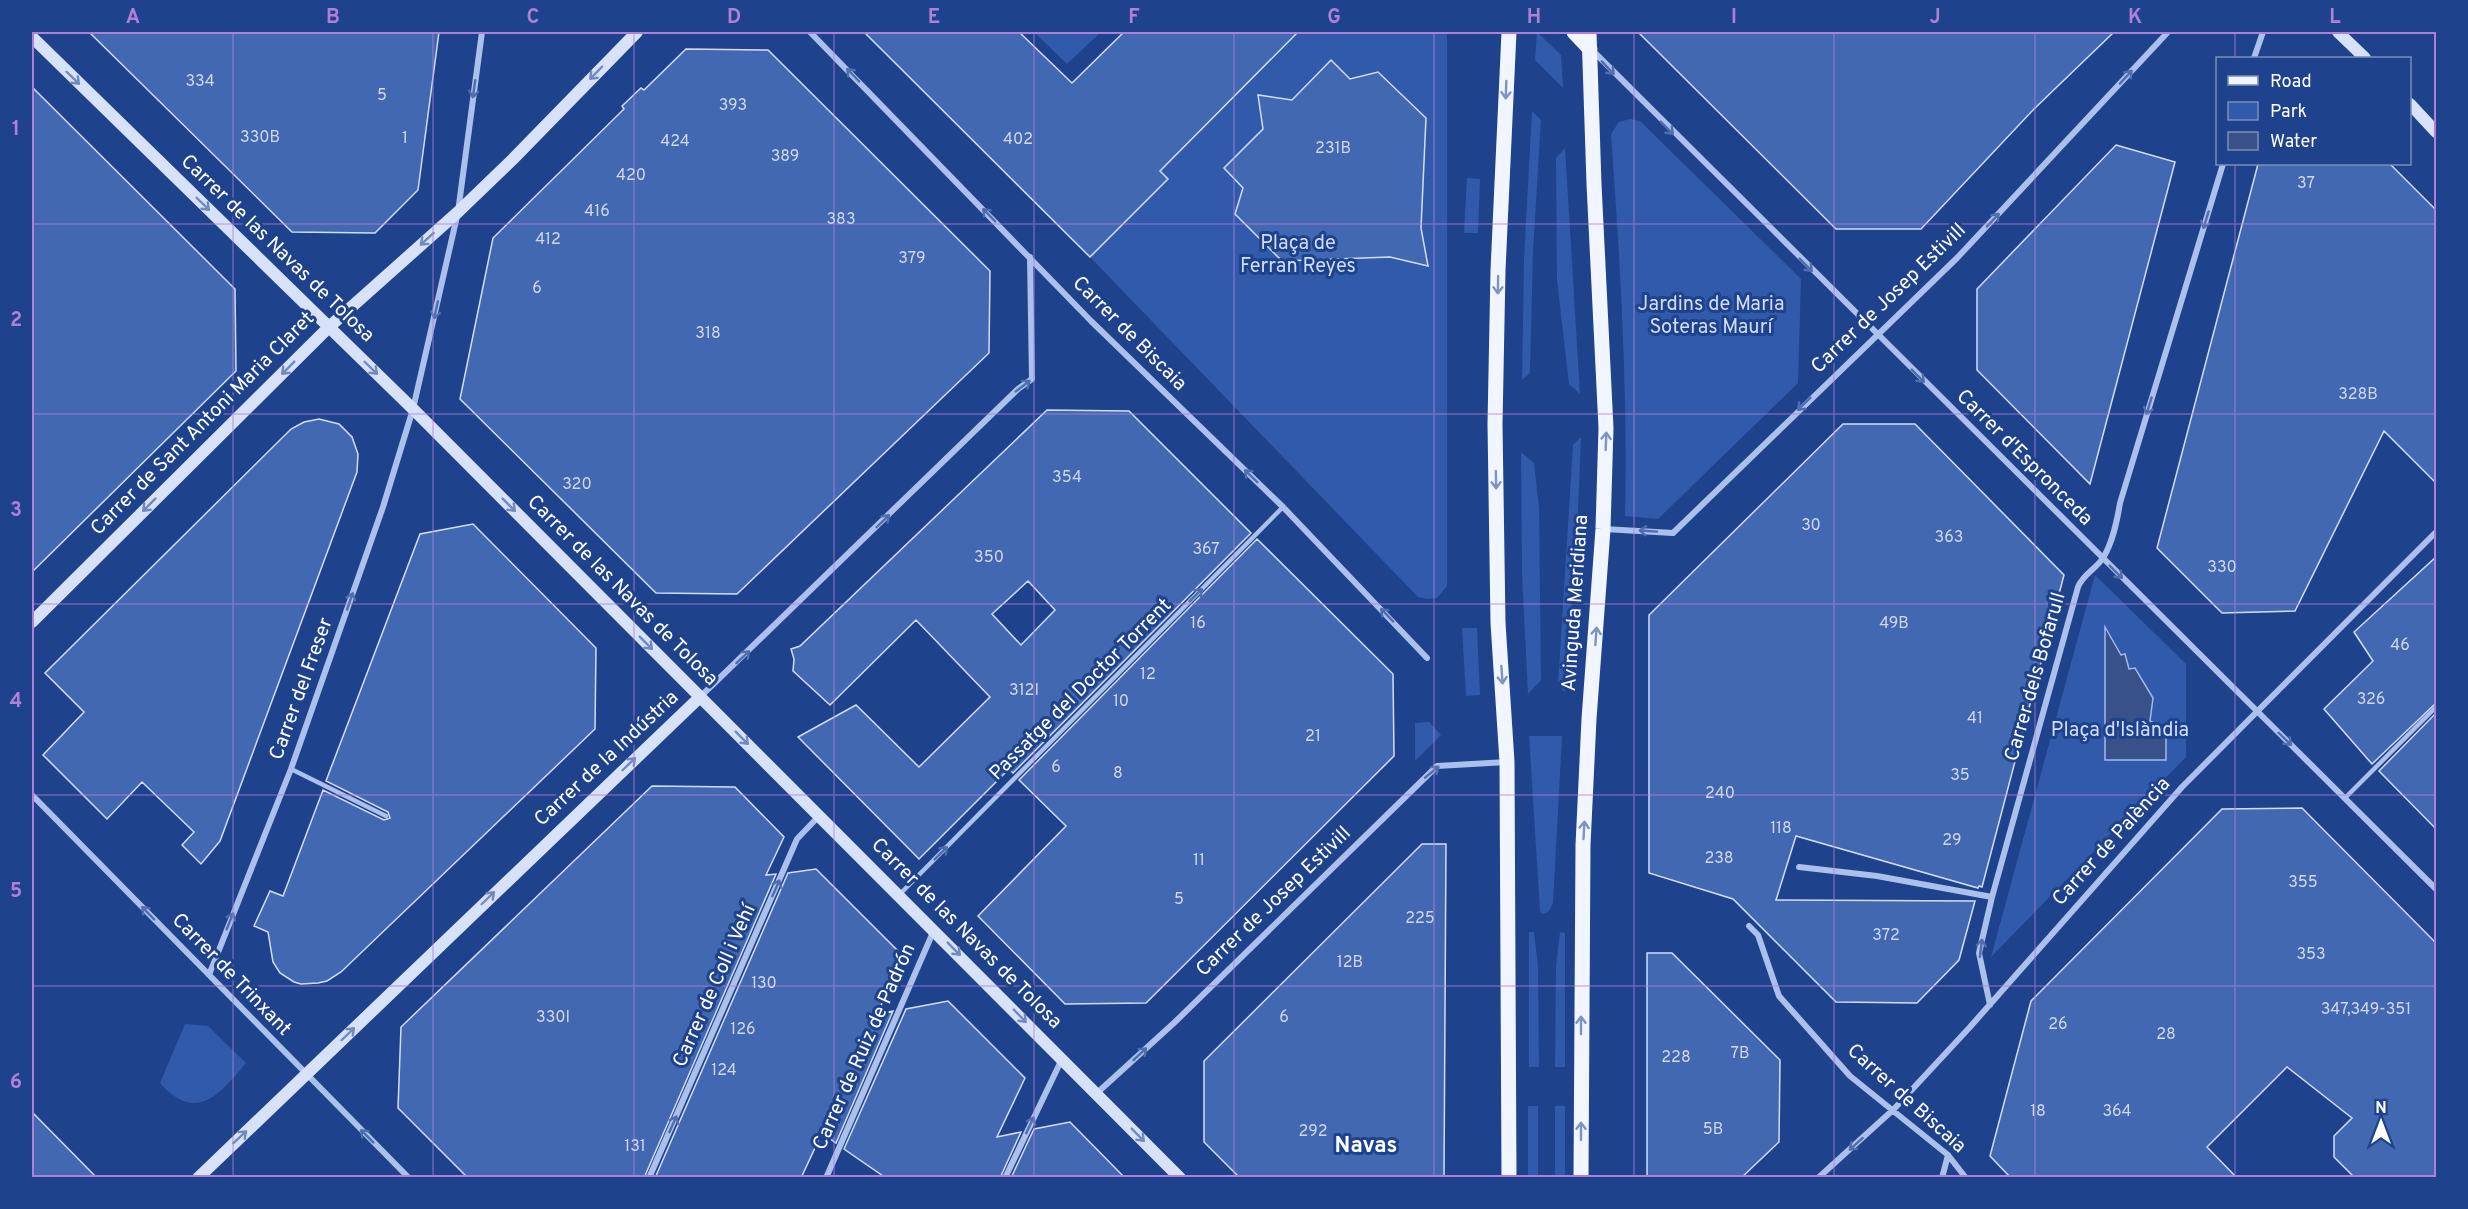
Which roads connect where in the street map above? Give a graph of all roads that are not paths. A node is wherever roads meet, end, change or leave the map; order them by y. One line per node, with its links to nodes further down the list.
1 (482, 32): 17 (street, Carrer del Freser, one-way to 17)
2 (637, 32): 17 (main road, Carrer de Sant Antoni Maria Claret, one-way to 17)
3 (810, 32): 18 (street, Carrer de Biscaia, one-way to 3)
4 (1509, 32): 31 (main road, one-way to 31)
5 (1574, 32): 11 (main road)
6 (1590, 32): 11 (main road, Avinguda Meridiana)
7 (2168, 32): 20 (street, Carrer de Josep Estivill, one-way to 7)
8 (2262, 32): 12 (street)
9 (2338, 32): 13 (main road)
10 (32, 37): 19 (main road, Carrer de las Navas de Tolosa, one-way to 19)
11 (1590, 49): 20 (street, Carrer d'Espronceda, one-way to 20); 23 (main road, Avinguda Meridiana, one-way to 11)
12 (2254, 57)
13 (2364, 57)
14 (2411, 106): 15 (main road)
15 (2436, 132)
16 (2223, 165): 25 (street, Carrer dels Bofarull, one-way to 25)
17 (458, 212): 19 (main road, Carrer de Sant Antoni Maria Claret, one-way to 19); 21 (street, Carrer del Freser, one-way to 21)
18 (1030, 256): 22 (street, Carrer de Biscaia, one-way to 18); 28 (street, Carrer de la Indústria, one-way to 18)
19 (329, 327): 21 (main road, Carrer de las Navas de Tolosa, one-way to 21); 26 (main road, Carrer de Sant Antoni Maria Claret, one-way to 26)
20 (1877, 335): 23 (street, Carrer de Josep Estivill, one-way to 23); 25 (street, Carrer d'Espronceda, one-way to 25)
21 (414, 408): 28 (main road, Carrer de las Navas de Tolosa, one-way to 28); 32 (street, Carrer del Freser, one-way to 21)
22 (1283, 507): 27 (street, Carrer de Biscaia, one-way to 22); 39 (lane, Passatge del Doctor Torrent, one-way to 22)
23 (1603, 529): 57 (main road, Avinguda Meridiana, one-way to 23)
24 (2436, 532): 30 (street, Carrer de Palència)
25 (2103, 559): 30 (street, Carrer d'Espronceda, one-way to 30); 40 (street, Carrer dels Bofarull)
26 (32, 622)
27 (1427, 658)
28 (700, 697): 35 (main road, Carrer de las Navas de Tolosa, one-way to 35); 46 (main road, Carrer de la Indústria, one-way to 28)
29 (2436, 707): 34 (lane)
30 (2259, 713): 34 (street, Carrer d'Espronceda, one-way to 34); 44 (street, Carrer de Palència)
31 (1507, 762): 47 (street, Carrer de Josep Estivill, one-way to 31); 56 (main road)
32 (291, 769): 36 (lane); 43 (street, Carrer del Freser, one-way to 32)
33 (32, 795): 43 (street, Carrer de Trinxant, one-way to 33)
34 (2345, 798): 38 (street, Carrer d'Espronceda)
35 (820, 815): 39 (main road, Carrer de las Navas de Tolosa); 52 (street, Carrer de Coll i Vehí, one-way to 35)
36 (386, 816)
37 (1799, 867): 40 (street)
38 (2436, 889)
39 (900, 894): 42 (main road, Carrer de las Navas de Tolosa)
40 (1992, 897): 44 (street, Carrer dels Bofarull, one-way to 40)
41 (1749, 926): 48 (street, Carrer de Biscaia)
42 (935, 929): 45 (main road, Carrer de las Navas de Tolosa, one-way to 45); 53 (street, Carrer de Ruiz de Padrón)
43 (209, 975): 46 (street, Carrer de Trinxant)
44 (1990, 1005): 48 (street, Carrer de Palència)
45 (1062, 1058): 47 (main road, Carrer de las Navas de Tolosa); 54 (street, one-way to 45)
46 (306, 1075): 50 (main road, Carrer de la Indústria, one-way to 46); 51 (street, Carrer de Trinxant, one-way to 46)
47 (1096, 1093): 55 (main road, Carrer de las Navas de Tolosa, one-way to 55)
48 (1894, 1109): 49 (street, Carrer de Biscaia); 58 (street, Carrer de Palència, one-way to 58)
49 (1948, 1155): 59 (street); 60 (street, Carrer de Biscaia)
50 (198, 1178)
51 (409, 1178)
52 (649, 1178)
53 (826, 1178)
54 (1005, 1178)
55 (1180, 1178)
56 (1509, 1178)
57 (1581, 1178)
58 (1818, 1178)
59 (1942, 1178)
60 (1966, 1178)

